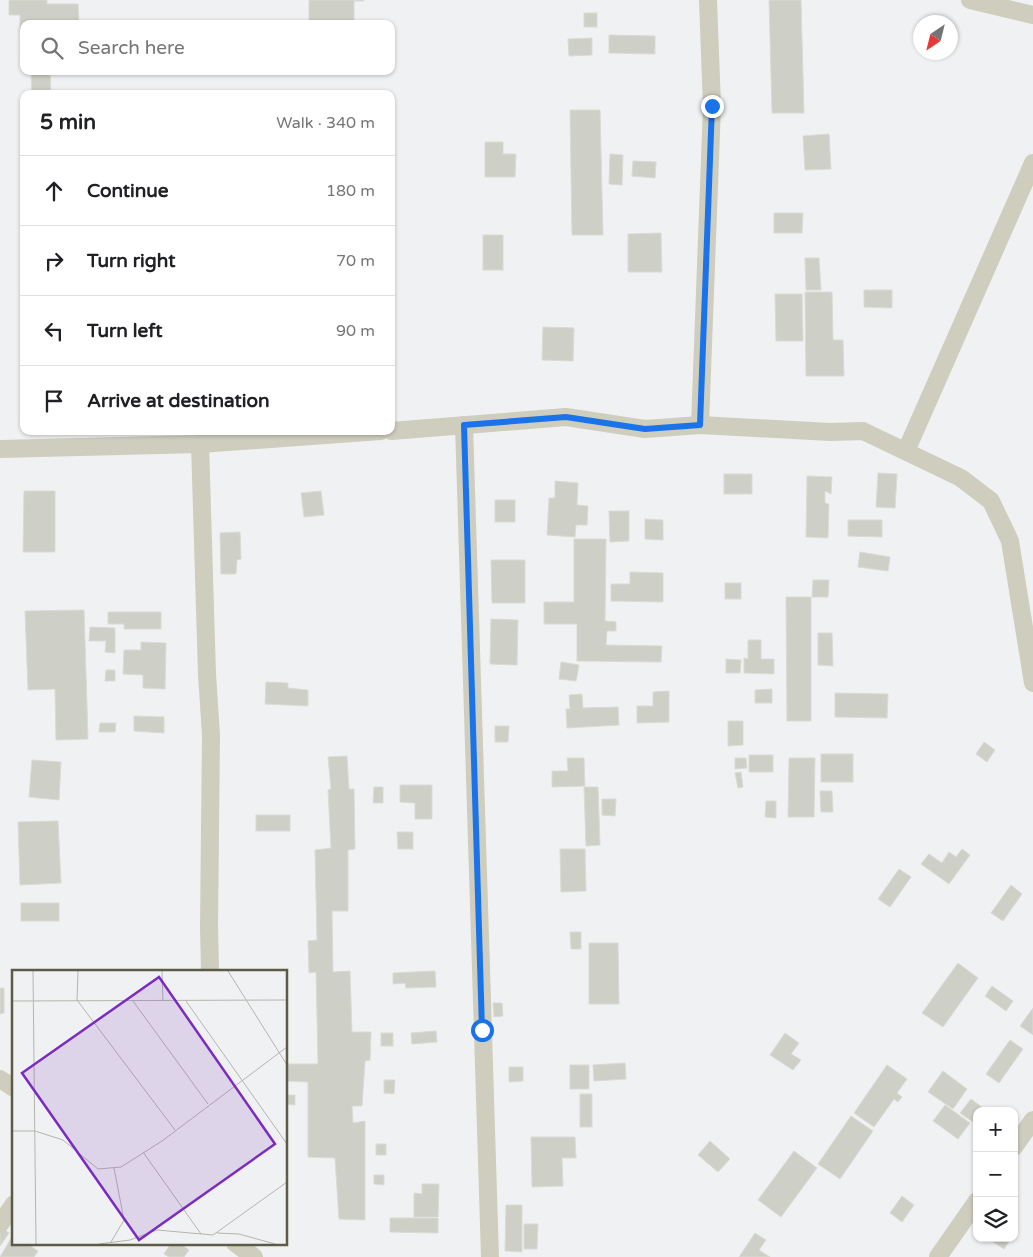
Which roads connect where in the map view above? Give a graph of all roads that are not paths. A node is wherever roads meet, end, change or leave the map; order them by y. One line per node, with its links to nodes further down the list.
1 (708, 0): 6 (street)
2 (970, 0): 3 (street)
3 (1033, 16)
4 (1033, 163): 11 (street)
5 (464, 425): 6 (street); 7 (street); 23 (street)
6 (700, 425): 11 (street)
7 (395, 430)
8 (325, 435): 9 (street)
9 (200, 444): 10 (street); 13 (street)
10 (0, 449)
11 (906, 452): 12 (street)
12 (1033, 683)
13 (210, 970)
14 (0, 1079): 15 (street)
15 (12, 1087)
16 (1033, 1120): 17 (street)
17 (1018, 1141)
18 (12, 1207): 20 (street)
19 (973, 1208): 24 (street)
20 (0, 1224)
21 (236, 1244): 22 (street)
22 (254, 1257)
23 (490, 1257)
24 (938, 1257)

